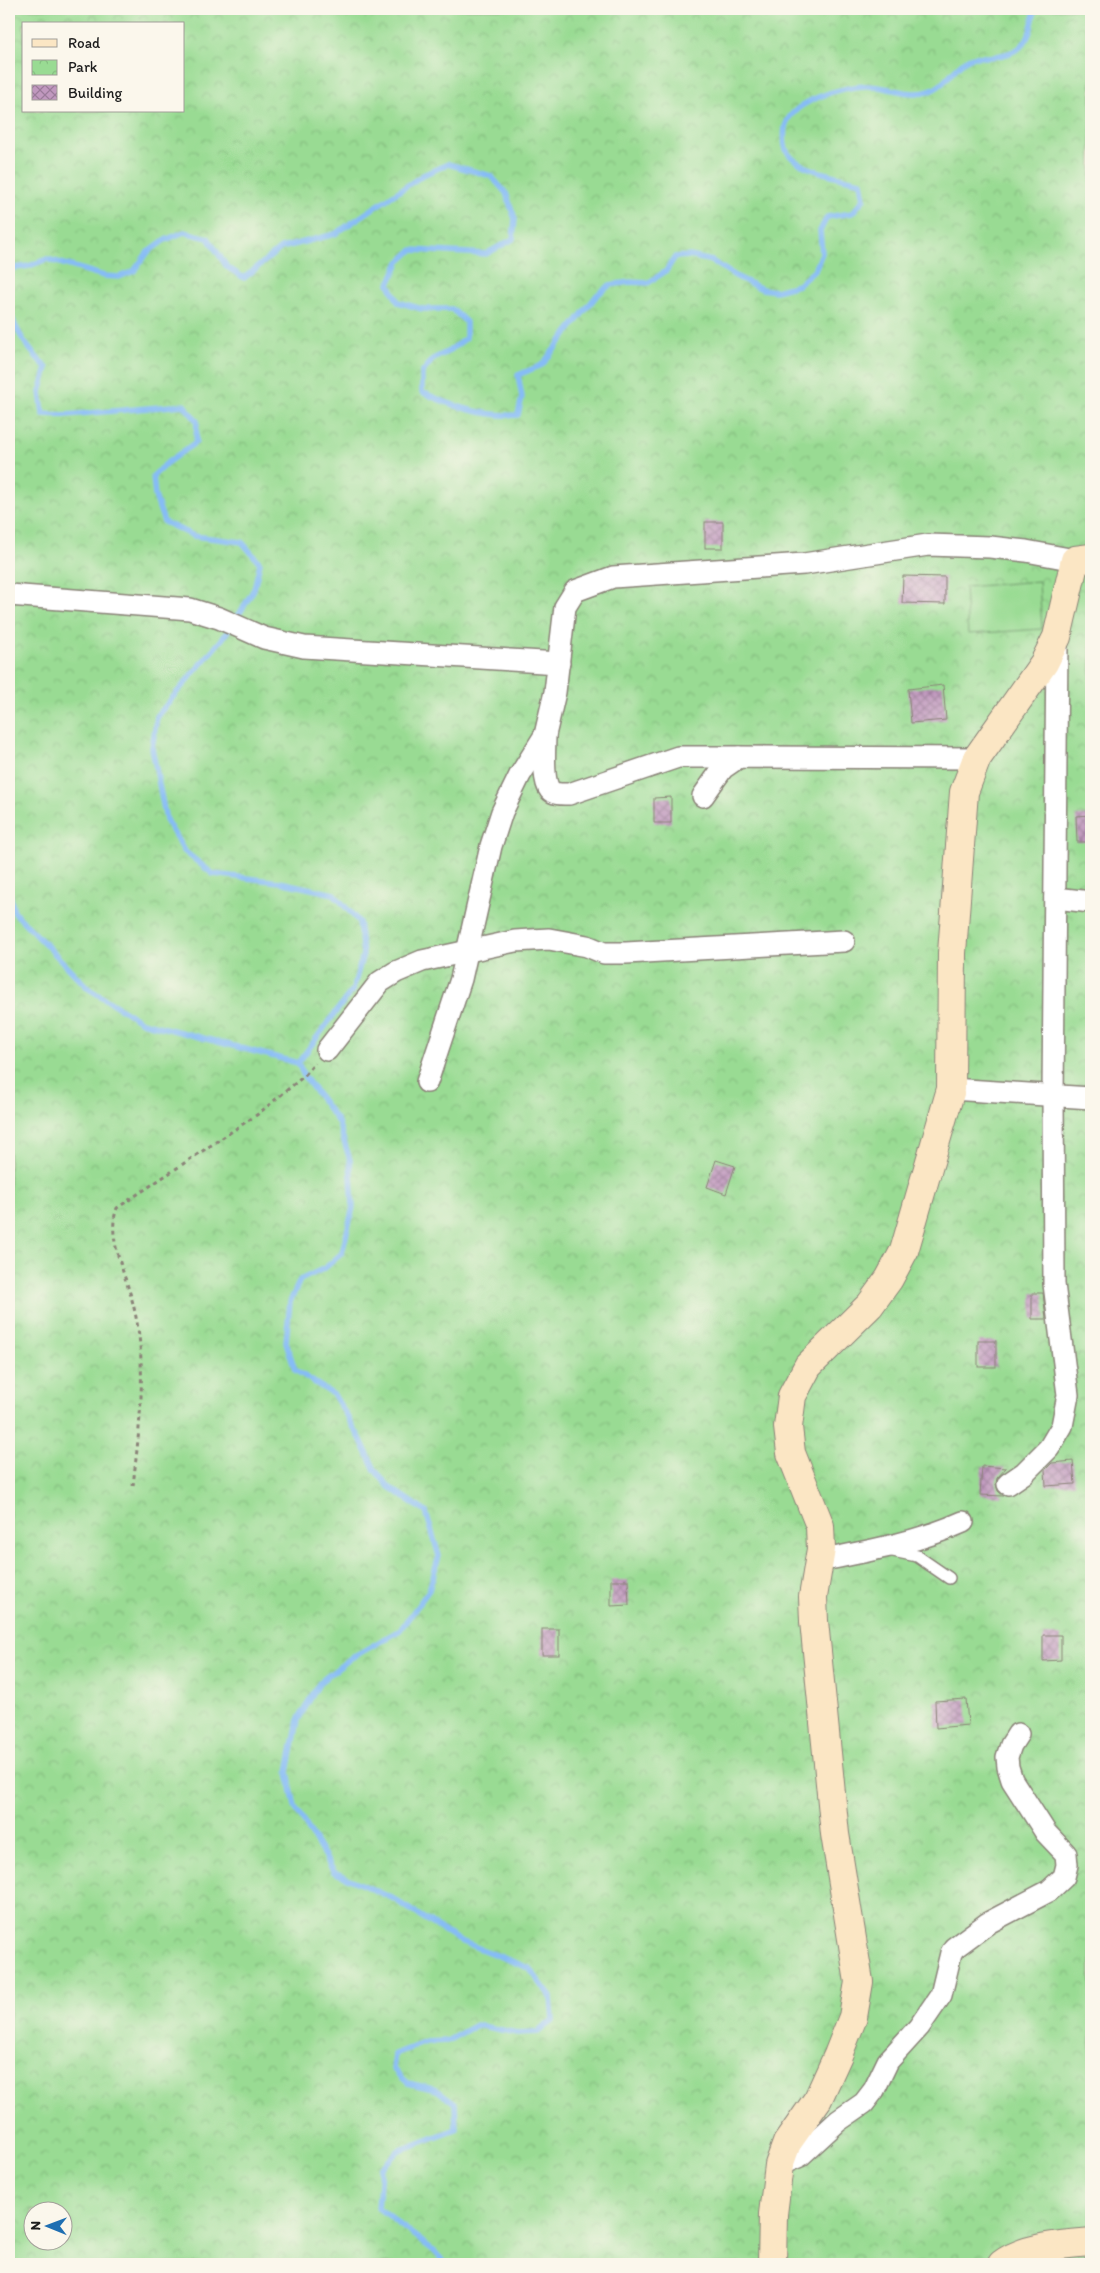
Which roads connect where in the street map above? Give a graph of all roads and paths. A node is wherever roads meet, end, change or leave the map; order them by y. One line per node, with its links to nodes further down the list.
1 (1083, 559): 3 (street); 4 (street)
2 (10, 595): 4 (street)
3 (1057, 637): 7 (street); 9 (street)
4 (559, 663): 5 (street)
5 (545, 735): 6 (street); 12 (street)
6 (739, 757): 7 (street); 8 (street)
7 (977, 758): 15 (street)
8 (703, 796)
9 (1055, 898): 10 (street); 16 (street)
10 (1091, 902)
11 (844, 940): 12 (street)
12 (468, 951): 13 (street); 14 (street)
13 (328, 1050): 19 (path)
14 (427, 1082)
15 (951, 1089): 16 (street); 22 (street)
16 (1053, 1095): 17 (street); 18 (street)
17 (1091, 1098)
18 (1008, 1484)
19 (133, 1486)
20 (962, 1522): 21 (street)
21 (881, 1548): 22 (street); 23 (lane)
22 (819, 1561): 25 (street)
23 (949, 1578)
24 (1018, 1734): 25 (street)
25 (779, 2165): 27 (street)
26 (1091, 2242): 28 (street)
27 (772, 2264)
28 (1002, 2264)

